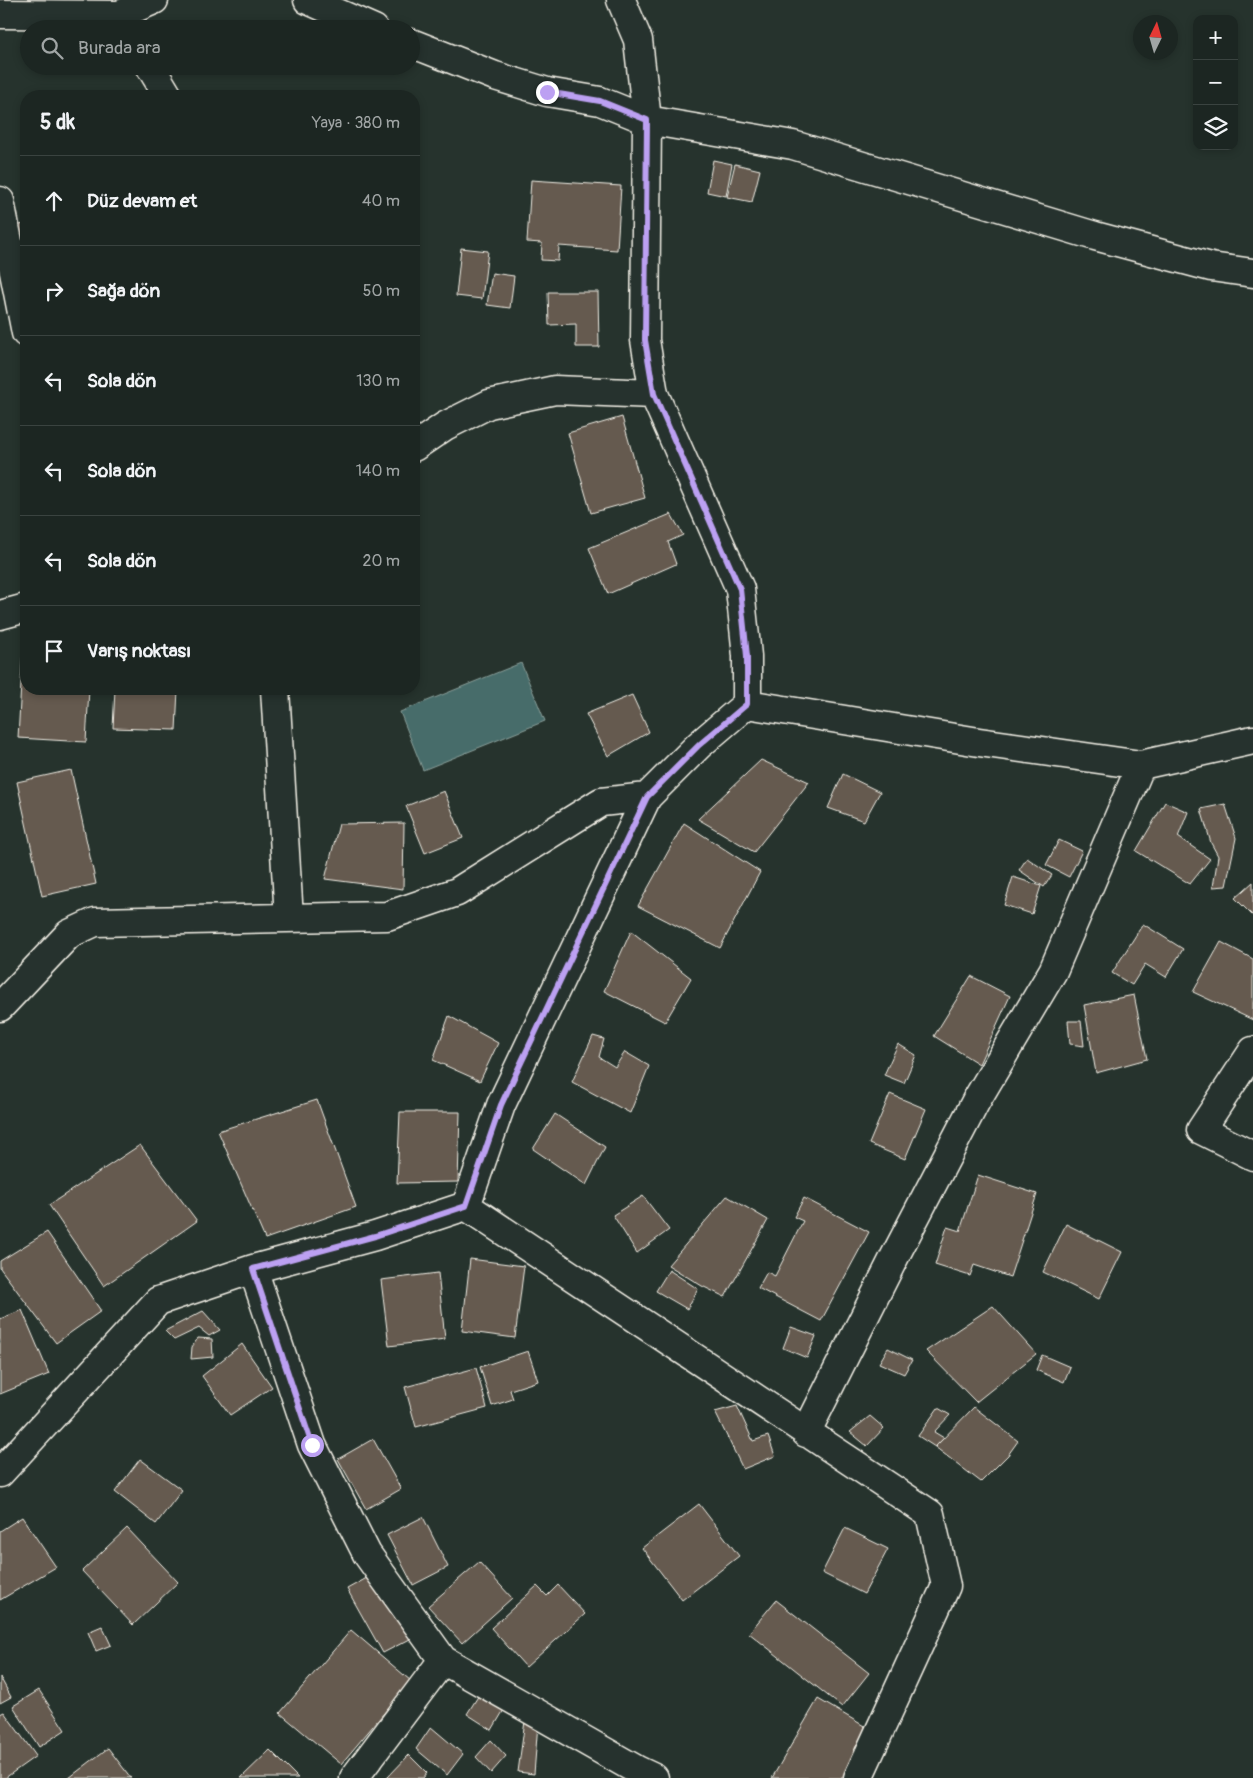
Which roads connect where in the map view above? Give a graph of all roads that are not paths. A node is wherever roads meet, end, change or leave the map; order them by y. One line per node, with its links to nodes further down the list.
1 (154, 0): 6 (street)
2 (308, 0): 7 (street)
3 (621, 0): 11 (street)
4 (0, 14): 5 (street)
5 (92, 20)
6 (126, 20)
7 (354, 20)
8 (420, 47): 11 (street)
9 (155, 75): 10 (street)
10 (164, 90)
11 (647, 120): 13 (street); 15 (street)
12 (0, 201): 14 (street)
13 (1253, 273)
14 (20, 302)
15 (654, 394): 16 (street); 20 (street)
16 (420, 443)
17 (20, 609): 18 (street)
18 (0, 614)
19 (275, 695): 24 (street)
20 (747, 704): 22 (street); 23 (street)
21 (1253, 740): 22 (street)
22 (1141, 765): 30 (street)
23 (647, 797): 24 (street); 28 (street)
24 (289, 918): 25 (street)
25 (0, 1006)
26 (1253, 1051): 27 (street)
27 (1253, 1156)
28 (466, 1206): 29 (street); 30 (street)
29 (253, 1269): 31 (street); 32 (street)
30 (806, 1433): 35 (street)
31 (0, 1473)
32 (443, 1660): 33 (street); 34 (street)
33 (641, 1776)
34 (354, 1778)
35 (858, 1778)

